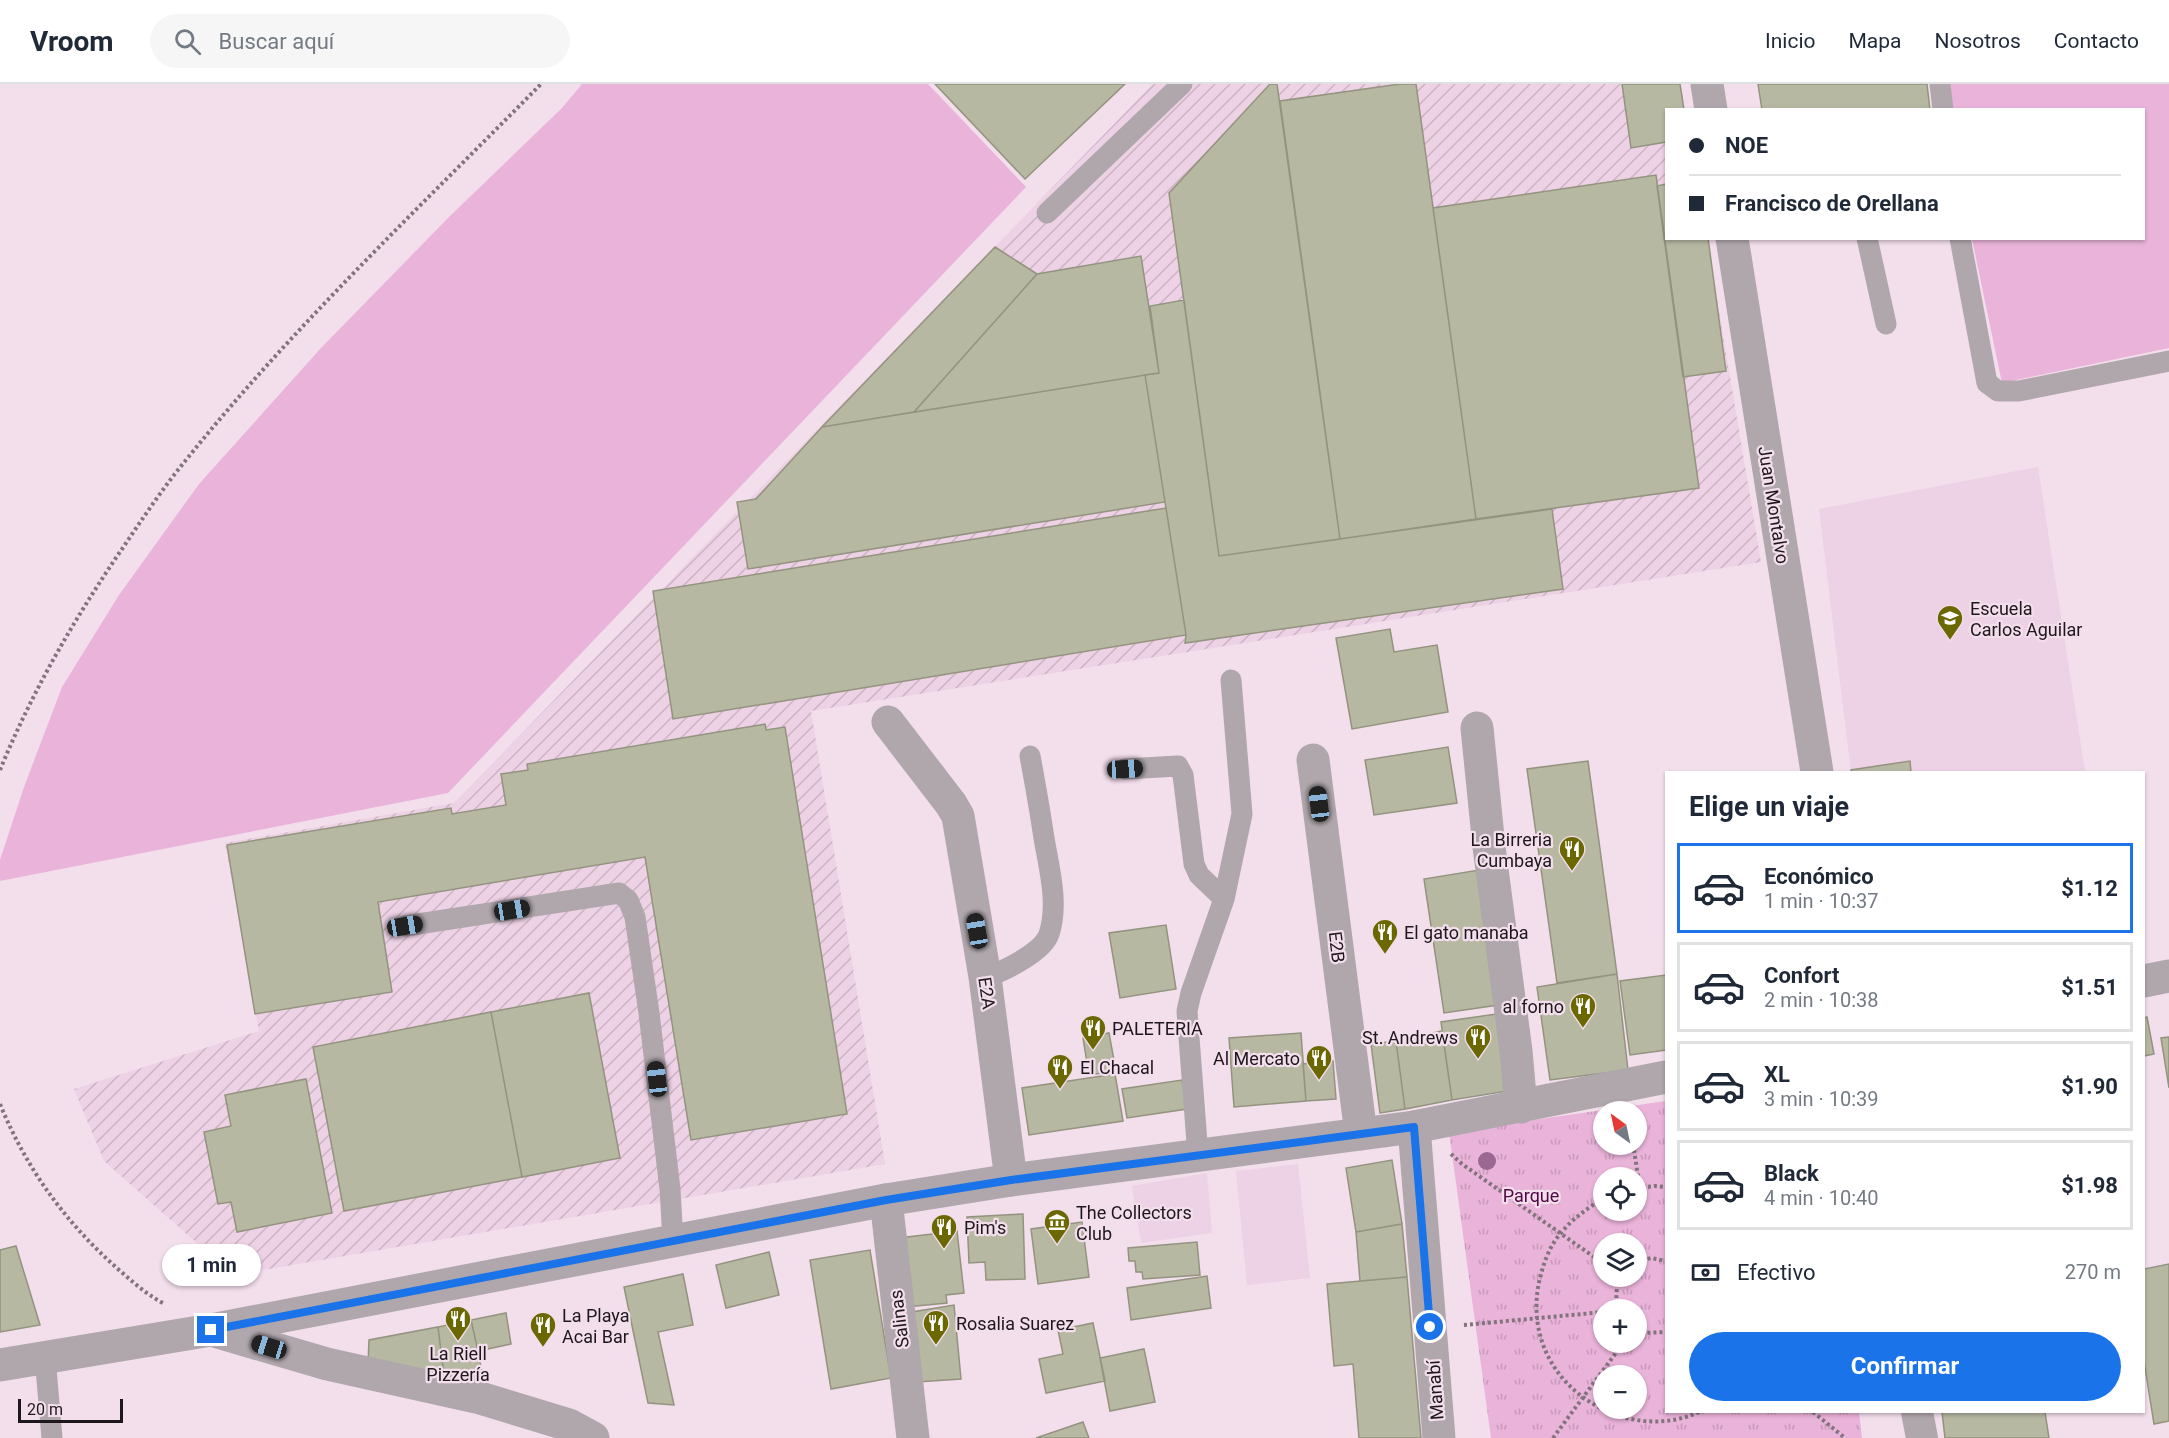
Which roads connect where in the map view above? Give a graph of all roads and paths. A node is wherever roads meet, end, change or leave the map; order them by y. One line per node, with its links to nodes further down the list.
1 (541, 84): 19 (path)
2 (1182, 84): 7 (lane)
3 (1707, 84): 5 (street)
4 (1940, 84): 6 (lane)
5 (1711, 108)
6 (1943, 108)
7 (1047, 213)
8 (1732, 240): 20 (street, Juan Montalvo)
9 (1867, 240): 11 (lane)
10 (1960, 240): 12 (lane)
11 (1886, 324)
12 (2169, 361)
13 (1231, 680): 21 (lane)
14 (888, 722): 24 (street, E2A)
15 (1477, 728): 28 (street)
16 (1030, 756): 24 (lane)
17 (1313, 760): 30 (street, E2B)
18 (1125, 769): 21 (lane)
19 (0, 770)
20 (1817, 771)
21 (1224, 899): 32 (lane)
22 (405, 926): 39 (lane)
23 (2169, 976): 25 (street)
24 (985, 977): 33 (street, E2A)
25 (2145, 981)
26 (1665, 1077): 28 (street)
27 (0, 1104): 46 (path)
28 (1521, 1107): 29 (street)
29 (1414, 1127): 30 (street); 58 (street, Manabí)
30 (1361, 1134): 32 (street)
31 (1449, 1151): 38 (path)
32 (1198, 1156): 33 (street)
33 (1011, 1180): 36 (street)
34 (1665, 1187): 35 (path)
35 (1647, 1188)
36 (886, 1200): 39 (street); 57 (street, Salinas)
37 (1593, 1205): 38 (path)
38 (1560, 1234): 40 (path); 44 (path)
39 (673, 1240): 46 (street)
40 (1593, 1256)
41 (1647, 1259): 42 (path)
42 (1665, 1261)
43 (1593, 1313): 44 (path)
44 (1537, 1317): 45 (path); 51 (path)
45 (1457, 1326)
46 (211, 1330): 50 (street); 56 (street)
47 (1665, 1332): 48 (path)
48 (1647, 1333)
49 (1616, 1353): 51 (path)
50 (17, 1363): 55 (lane)
51 (1582, 1398): 52 (path); 59 (path)
52 (1697, 1413)
53 (1814, 1413): 60 (path)
54 (1917, 1413): 61 (street)
55 (52, 1438)
56 (593, 1438)
57 (913, 1438)
58 (1439, 1438)
59 (1553, 1438)
60 (1845, 1438)
61 (1922, 1438)

